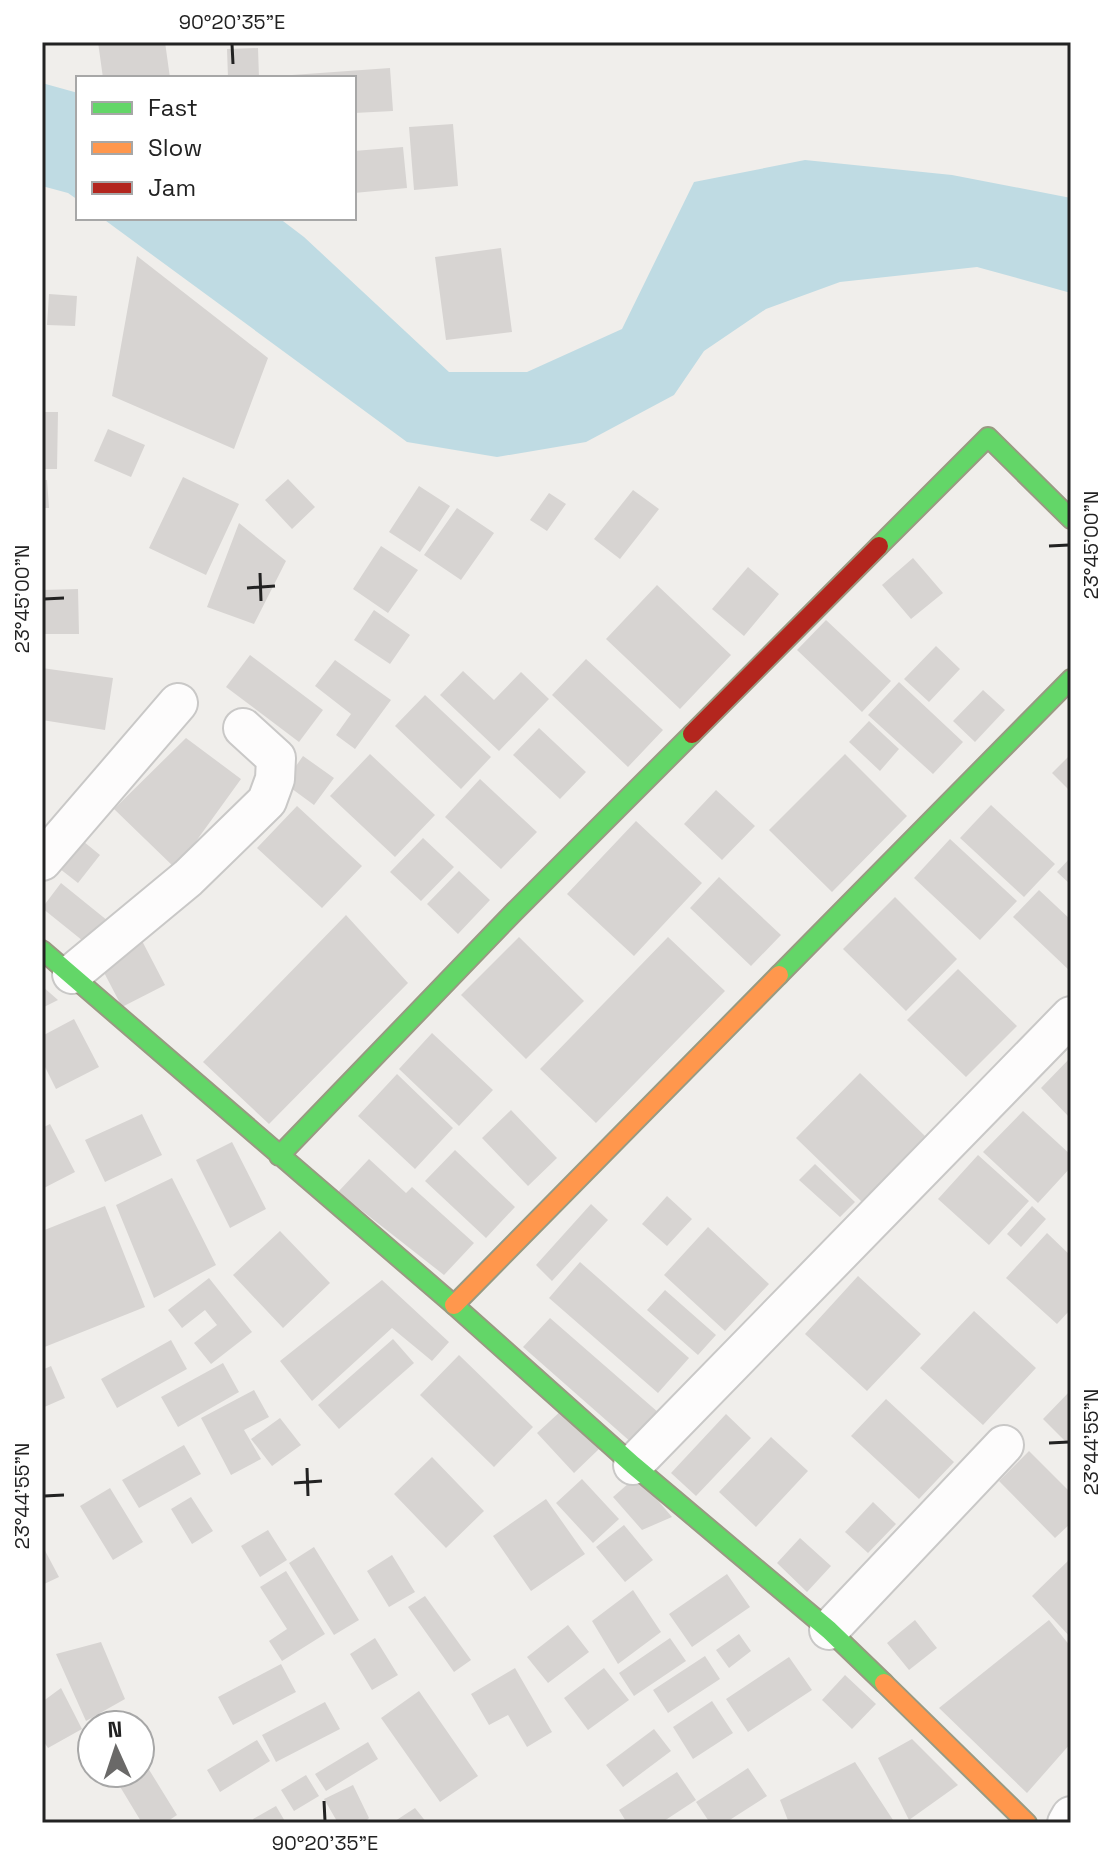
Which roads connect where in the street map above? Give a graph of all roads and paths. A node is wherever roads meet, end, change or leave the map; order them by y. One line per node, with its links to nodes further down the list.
1 (1071, 519): 9 (street)
2 (1071, 679): 10 (street)
3 (178, 703): 5 (street)
4 (243, 728): 7 (street)
5 (42, 861)
6 (42, 950): 7 (street)
7 (72, 974): 9 (street)
8 (1071, 1016): 12 (street)
9 (279, 1156): 10 (street)
10 (454, 1305): 12 (street)
11 (1004, 1445): 13 (street)
12 (633, 1465): 13 (street)
13 (829, 1630): 15 (street)
14 (1071, 1816): 16 (street)
15 (1027, 1823)
16 (1067, 1823)

